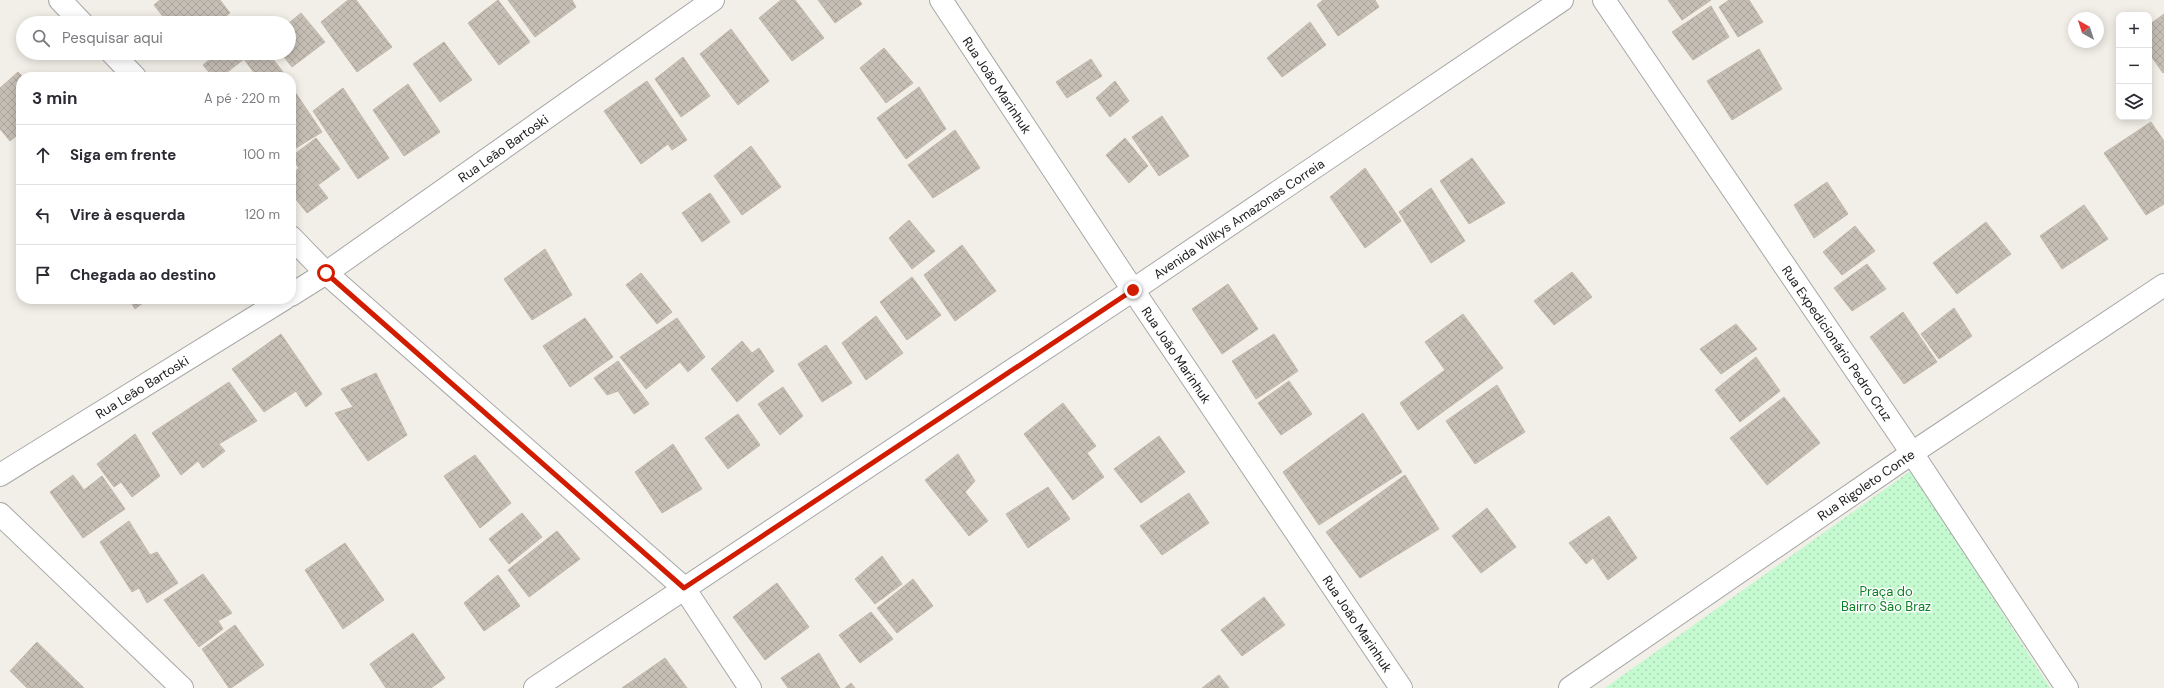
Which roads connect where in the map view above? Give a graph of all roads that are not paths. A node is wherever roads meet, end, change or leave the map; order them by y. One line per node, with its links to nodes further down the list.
1 (60, 0): 6 (street)
2 (713, 0): 10 (street, Rua Leão Bartoski)
3 (941, 0): 12 (street, Rua João Marinhuk)
4 (1562, 0): 12 (street, Avenida Wilkys Amazonas Correia)
5 (1604, 0): 15 (street, Rua Expedicionário Pedro Cruz)
6 (75, 16)
7 (119, 60): 8 (street)
8 (130, 72)
9 (296, 242): 10 (street)
10 (326, 273): 13 (street, Rua Leão Bartoski); 18 (street)
11 (2164, 284): 15 (street, Rua Rigoleto Conte)
12 (1133, 290): 18 (street, Avenida Wilkys Amazonas Correia); 22 (street, Rua João Marinhuk)
13 (296, 292)
14 (276, 304): 16 (street, Rua Leão Bartoski)
15 (1912, 453): 23 (street, Rua Rigoleto Conte); 24 (street, Rua Expedicionário Pedro Cruz)
16 (0, 475)
17 (0, 514): 19 (street)
18 (684, 588): 20 (street, Avenida Wilkys Amazonas Correia); 21 (street)
19 (182, 688)
20 (535, 688)
21 (750, 688)
22 (1402, 688)
23 (1570, 688)
24 (2067, 688)

